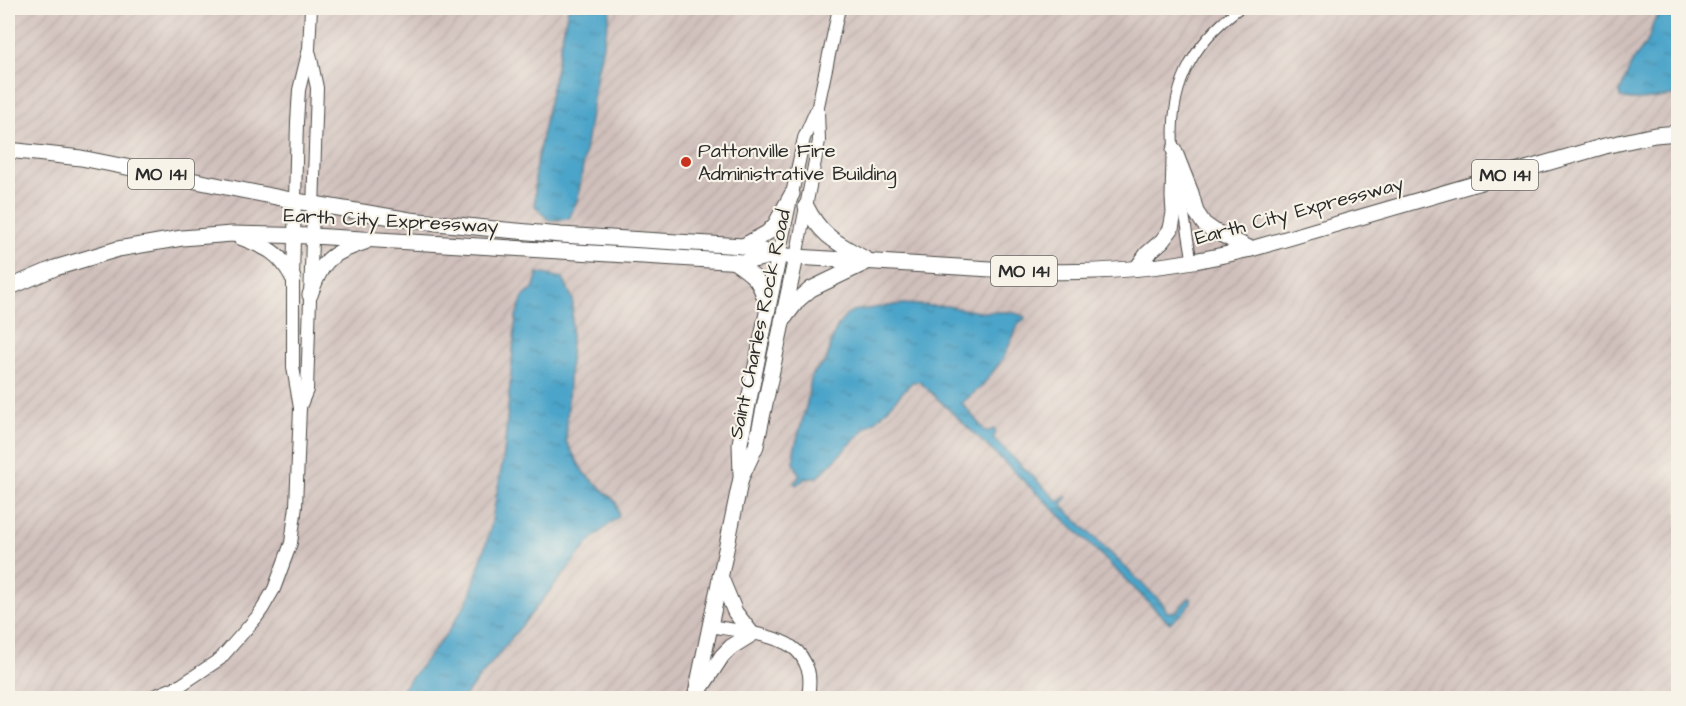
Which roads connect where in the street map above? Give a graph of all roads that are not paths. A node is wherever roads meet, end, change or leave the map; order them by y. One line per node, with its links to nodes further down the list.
1 (310, 8): 4 (street)
2 (839, 8): 5 (street, Saint Charles Rock Road)
3 (1240, 8): 8 (street)
4 (309, 49): 10 (street); 11 (street)
5 (818, 106): 9 (street, Saint Charles Rock Road); 12 (street, Saint Charles Rock Road)
6 (1678, 133): 18 (main road, Earth City Expressway / MO 141)
7 (8, 150): 10 (main road, Earth City Expressway / MO 141)
8 (1174, 150): 18 (main road); 23 (street); 24 (main road)
9 (792, 194): 17 (main road); 19 (street, Saint Charles Rock Road)
10 (296, 201): 11 (main road, Earth City Expressway / MO 141); 14 (street)
11 (313, 204): 15 (street); 17 (main road, Earth City Expressway / MO 141)
12 (806, 206): 20 (street, Saint Charles Rock Road); 22 (main road)
13 (232, 234): 14 (main road, Earth City Expressway / MO 141); 25 (main road); 26 (main road, Earth City Expressway / MO 141)
14 (294, 235): 15 (main road, Earth City Expressway / MO 141); 25 (street)
15 (312, 236): 16 (main road, Earth City Expressway / MO 141); 27 (street)
16 (372, 240): 21 (main road, Earth City Expressway / MO 141); 27 (main road)
17 (743, 246): 19 (main road, Earth City Expressway / MO 141)
18 (1251, 249): 23 (main road, Earth City Expressway / MO 141)
19 (779, 255): 20 (main road, Earth City Expressway / MO 141); 21 (main road, Earth City Expressway / MO 141); 28 (main road, Saint Charles Rock Road)
20 (796, 257): 22 (main road, Earth City Expressway / MO 141); 29 (main road, Saint Charles Rock Road)
21 (733, 261): 28 (main road)
22 (869, 261): 24 (main road, Earth City Expressway / MO 141); 29 (main road)
23 (1192, 261): 24 (main road, Earth City Expressway / MO 141)
24 (1137, 268)
25 (293, 278): 30 (street)
26 (8, 288)
27 (310, 295): 30 (street)
28 (768, 309): 31 (main road, Saint Charles Rock Road)
29 (782, 321): 31 (main road, Saint Charles Rock Road)
30 (300, 408): 36 (street)
31 (741, 478): 32 (main road, Saint Charles Rock Road)
32 (720, 576): 33 (main road, Saint Charles Rock Road); 34 (main road)
33 (710, 626): 34 (street); 35 (main road, Saint Charles Rock Road)
34 (752, 634): 35 (main road); 37 (street)
35 (695, 697)
36 (148, 699)
37 (808, 699)

